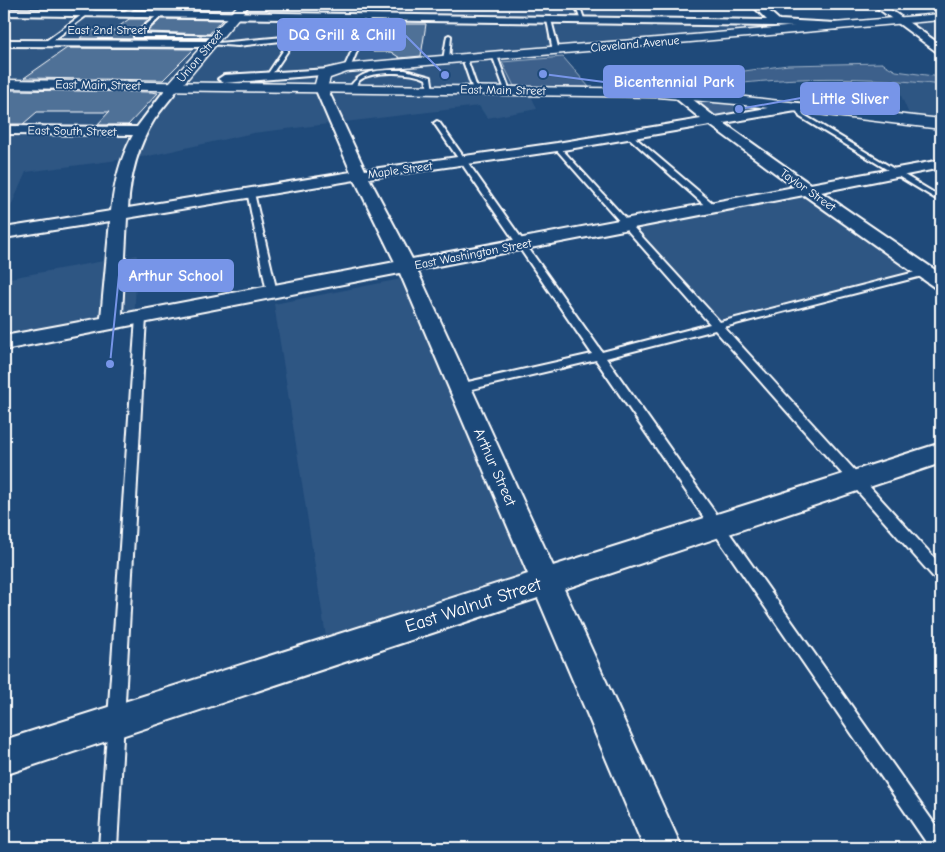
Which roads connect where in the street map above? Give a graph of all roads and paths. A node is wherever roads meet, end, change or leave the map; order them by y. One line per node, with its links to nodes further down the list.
1 (100, 4): 8 (lane)
2 (137, 4): 9 (lane)
3 (245, 4): 11 (main road, Union Street)
4 (576, 4): 16 (lane)
5 (756, 4): 18 (street)
6 (876, 4): 17 (street)
7 (4, 12): 8 (street)
8 (87, 13): 9 (street); 29 (lane)
9 (124, 14): 10 (street)
10 (162, 14): 11 (street); 22 (lane)
11 (234, 15): 12 (street); 26 (main road, Union Street)
12 (300, 16): 13 (street); 21 (lane)
13 (369, 17): 15 (street); 20 (lane)
14 (941, 17): 17 (main road, Cleveland Avenue)
15 (549, 20): 16 (street); 32 (lane)
16 (582, 21): 18 (street)
17 (900, 21): 19 (main road, Cleveland Avenue); 31 (street)
18 (776, 23): 19 (street)
19 (836, 26): 32 (main road, Cleveland Avenue)
20 (363, 31): 24 (lane); 36 (lane)
21 (296, 33): 24 (lane); 27 (lane)
22 (138, 35): 26 (lane); 30 (lane)
23 (449, 36): 35 (lane)
24 (308, 38): 25 (lane)
25 (293, 39): 27 (lane); 37 (lane)
26 (214, 40): 27 (lane); 30 (street, East 2nd Street); 41 (main road, Union Street)
27 (282, 40)
28 (4, 43): 29 (street, East 2nd Street)
29 (45, 44): 30 (street, East 2nd Street)
30 (127, 44)
31 (941, 50)
32 (556, 51): 33 (main road, Cleveland Avenue)
33 (494, 56): 34 (main road, Cleveland Avenue); 43 (lane)
34 (464, 58): 35 (main road, Cleveland Avenue); 42 (lane)
35 (446, 60): 36 (main road, Cleveland Avenue)
36 (346, 68): 39 (main road, Cleveland Avenue)
37 (270, 76): 38 (street, Cleveland Avenue); 39 (street, Cleveland Avenue)
38 (224, 79)
39 (326, 80): 41 (main road, East Main Street); 42 (main road, East Main Street); 56 (street, Arthur Street)
40 (4, 84): 41 (main road, East Main Street)
41 (174, 86): 50 (street)
42 (476, 90): 43 (main road, East Main Street)
43 (508, 90): 44 (main road, East Main Street)
44 (678, 94): 45 (main road, East Main Street); 46 (street, Taylor Street)
45 (796, 107): 46 (street, Maple Street); 48 (main road, East Main Street); 55 (lane)
46 (712, 122): 51 (street, Maple Street); 57 (street, Taylor Street)
47 (437, 123): 53 (lane)
48 (941, 124)
49 (4, 130): 50 (street, East South Street)
50 (141, 132): 61 (street)
51 (629, 135): 52 (street, Maple Street); 60 (lane)
52 (557, 148): 53 (street, Maple Street); 62 (lane)
53 (464, 161): 56 (street, Maple Street); 64 (lane)
54 (941, 164): 55 (street, East Washington Street)
55 (896, 173): 57 (street, East Washington Street); 59 (lane)
56 (360, 175): 58 (street, Maple Street); 65 (street, Arthur Street)
57 (808, 190): 60 (street, East Washington Street); 66 (street, Taylor Street)
58 (250, 193): 61 (street, Maple Street); 68 (lane)
59 (941, 200)
60 (713, 208): 62 (street, East Washington Street)
61 (118, 215): 63 (street, Maple Street); 70 (street)
62 (626, 224): 64 (street, East Washington Street); 71 (lane)
63 (4, 233)
64 (522, 244): 65 (street, East Washington Street); 73 (lane)
65 (406, 266): 68 (street, East Washington Street); 74 (street, Arthur Street)
66 (927, 272): 67 (street, Taylor Street); 71 (lane)
67 (941, 283)
68 (272, 292): 69 (street, East Washington Street)
69 (141, 317): 70 (street, East Washington Street); 80 (lane)
70 (111, 322): 72 (street, East Washington Street)
71 (717, 326): 73 (lane); 76 (lane)
72 (4, 343)
73 (599, 356): 74 (lane); 77 (lane)
74 (460, 388): 79 (street, Arthur Street)
75 (941, 453): 76 (street, East Walnut Street)
76 (856, 481): 77 (street, East Walnut Street); 78 (lane)
77 (717, 526): 79 (street, East Walnut Street); 84 (lane)
78 (941, 575)
79 (546, 582): 80 (street, East Walnut Street); 83 (street, Arthur Street)
80 (117, 721): 81 (street, East Walnut Street); 82 (lane)
81 (4, 758)
82 (108, 848)
83 (664, 848)
84 (941, 848)

